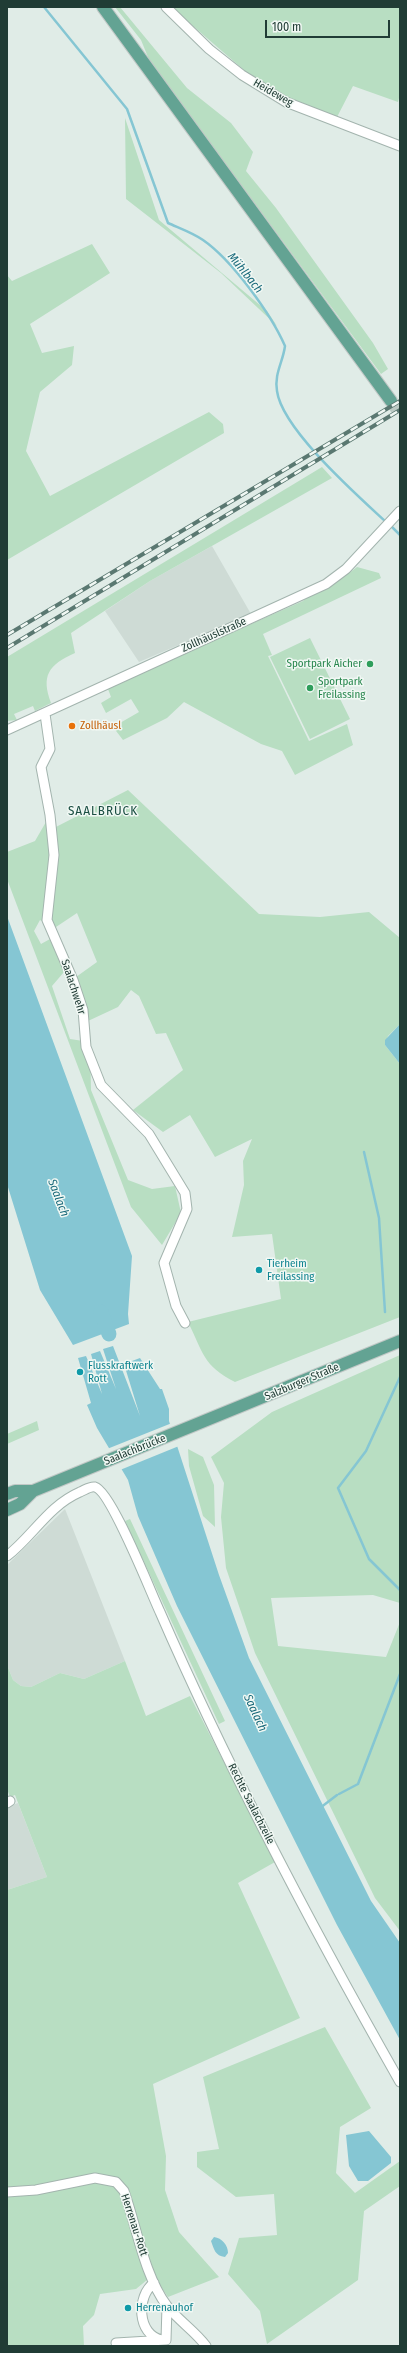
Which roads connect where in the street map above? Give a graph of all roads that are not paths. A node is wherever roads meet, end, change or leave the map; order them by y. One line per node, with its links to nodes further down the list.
1 (103, 7): 4 (main road)
2 (166, 7): 3 (street, Heideweg)
3 (400, 146)
4 (391, 400)
5 (397, 514): 6 (street, Zollhäuslstraße)
6 (45, 714): 7 (street, Zollhäuslstraße); 8 (street, Saalachwehr)
7 (7, 730)
8 (185, 1323)
9 (400, 1341): 10 (main road, Salzburger Straße)
10 (204, 1422): 11 (main road, Saalachbrücke)
11 (33, 1491): 12 (main road); 13 (main road)
12 (7, 1494)
13 (7, 1510)
14 (7, 1556): 15 (street, Rechte Saalachzeile)
15 (400, 2082)
16 (7, 2192): 17 (street, Herrenau-Rott)
17 (154, 2283): 18 (street, Herrenau-Rott); 19 (street)
18 (168, 2306): 19 (street); 21 (street, Herrenau-Rott)
19 (166, 2340): 20 (street)
20 (116, 2343)
21 (206, 2346)

